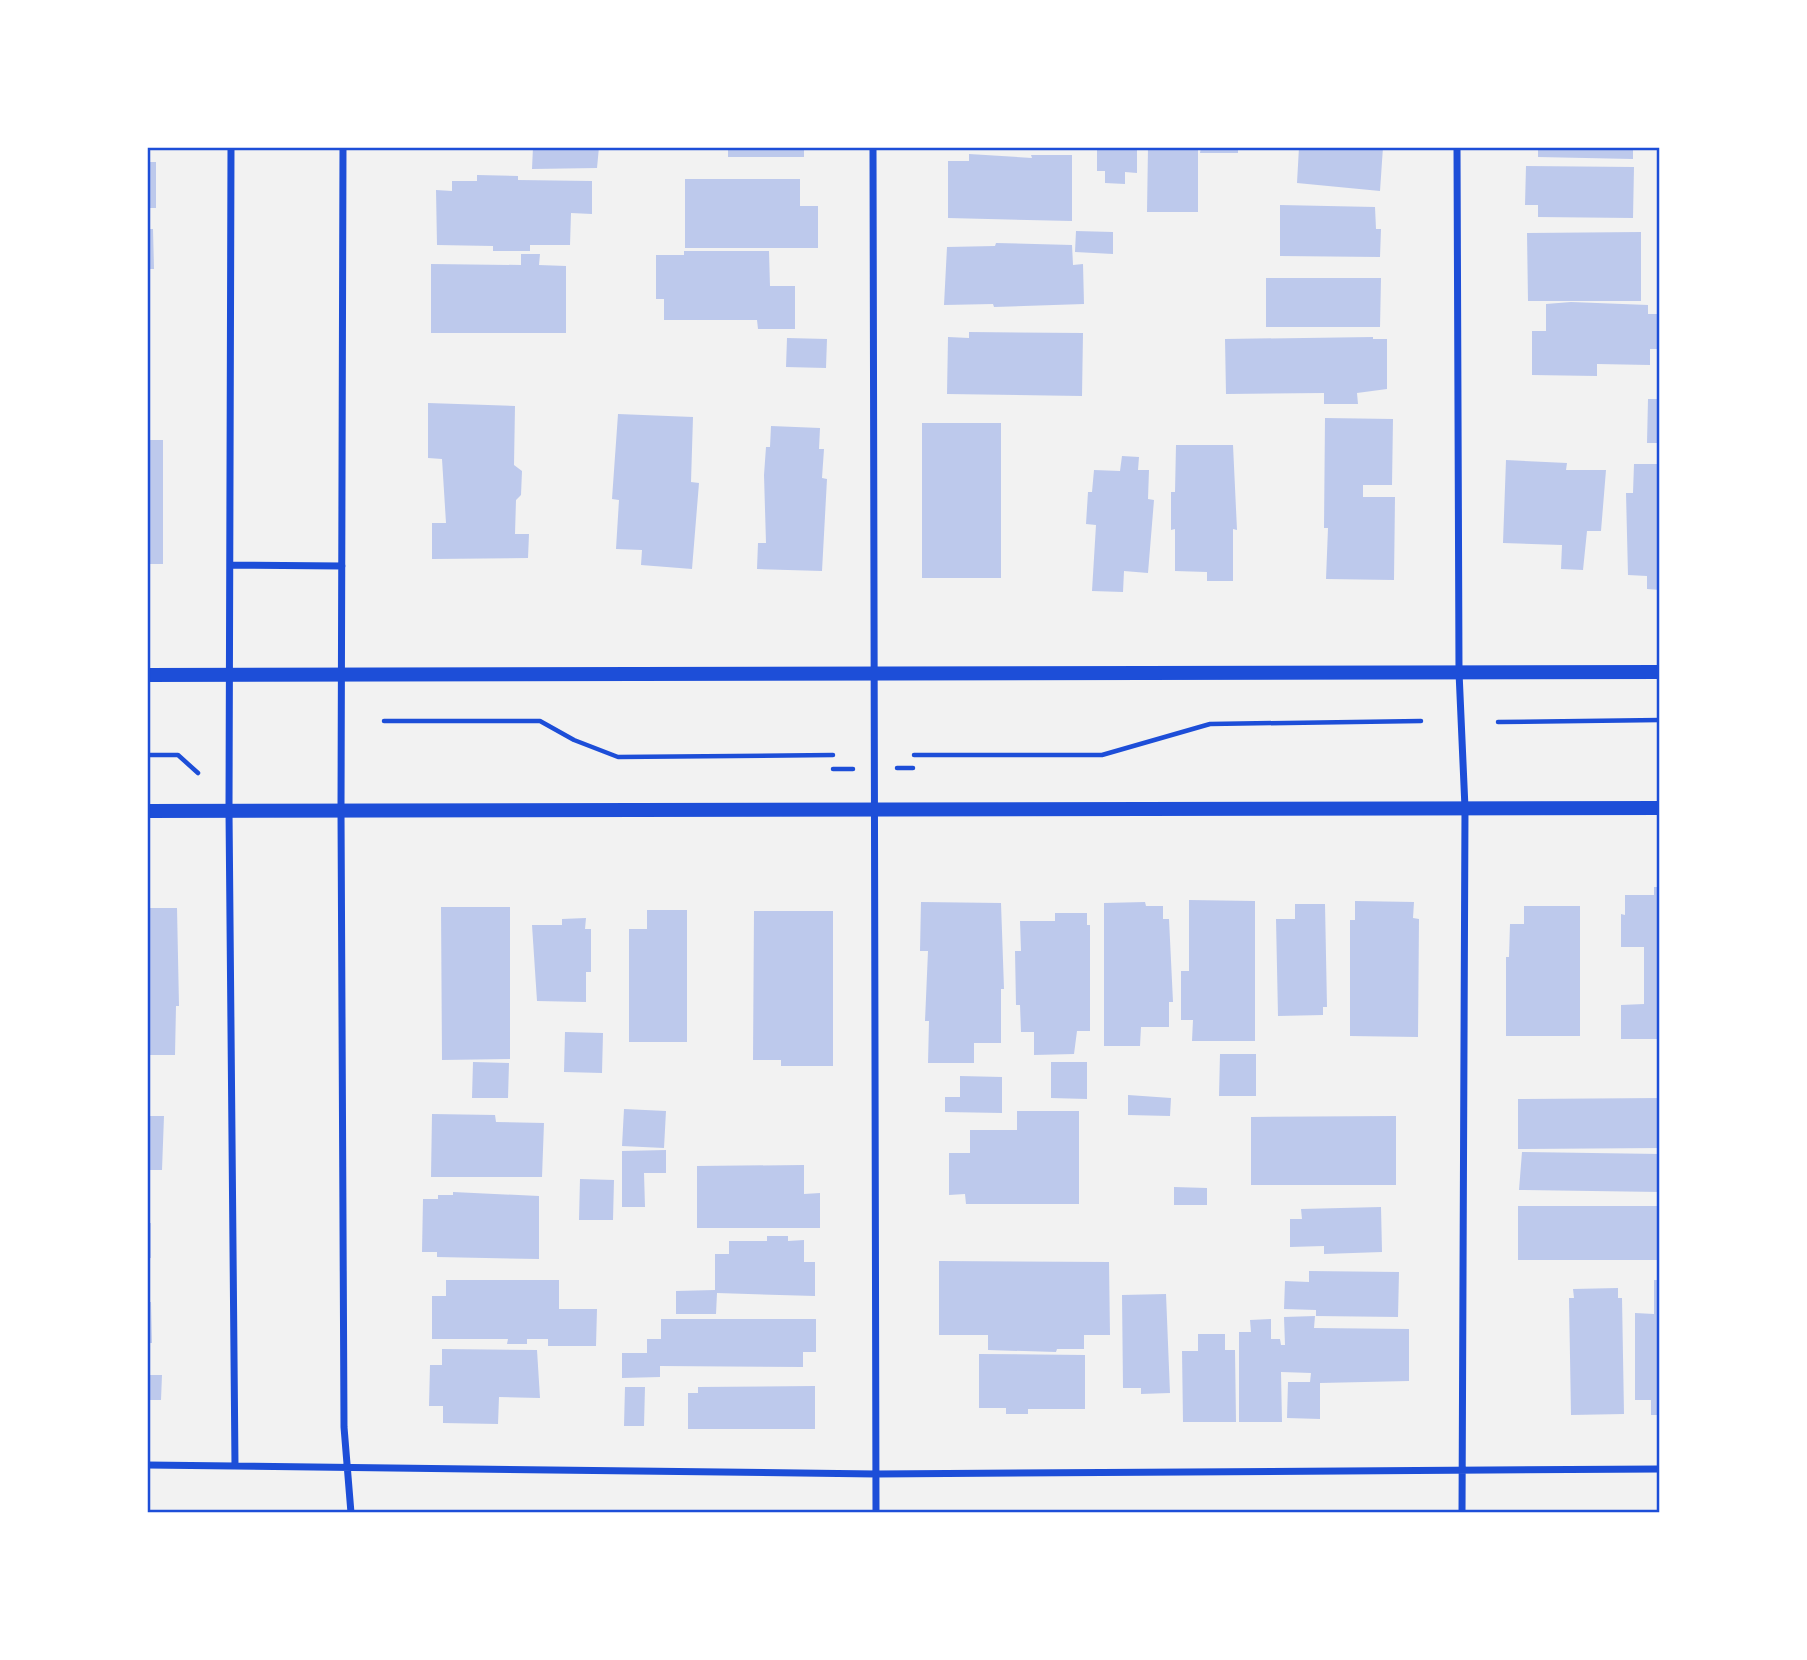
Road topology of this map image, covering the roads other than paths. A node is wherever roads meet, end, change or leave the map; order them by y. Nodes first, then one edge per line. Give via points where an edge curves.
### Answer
1 (231, 147) edge
2 (343, 147) edge
3 (873, 147) edge
4 (1457, 147) edge
5 (230, 565) junction
6 (342, 566) junction
7 (1459, 672) junction
8 (1660, 672) edge
9 (341, 674) junction
10 (874, 674) junction
11 (147, 675) edge
12 (230, 675) junction
13 (1465, 808) junction
14 (1660, 808) edge
15 (875, 810) junction
16 (147, 811) edge
17 (229, 811) junction
18 (341, 811) junction
19 (147, 1465) edge
20 (235, 1465) junction
21 (348, 1466) junction
22 (1660, 1469) edge
23 (1461, 1470) junction
24 (876, 1474) junction
25 (351, 1513) edge
26 (876, 1513) edge
27 (1462, 1513) edge

1 - 5 street
2 - 6 street
3 - 10 street
4 - 7 street
5 - 6 street
5 - 12 street
6 - 9 street
7 - 8 main road
7 - 10 main road
7 - 13 street
9 - 10 main road
9 - 12 main road
9 - 18 street
10 - 15 street
11 - 12 main road
12 - 17 street
13 - 14 main road
13 - 15 main road
13 - 23 street
15 - 18 main road
15 - 24 street
16 - 17 main road
17 - 18 main road
17 - 20 street
18 - 21 street via 344,1427
19 - 20 street
20 - 21 street
21 - 24 street
21 - 25 street
22 - 23 street
23 - 24 street
23 - 27 street
24 - 26 street

